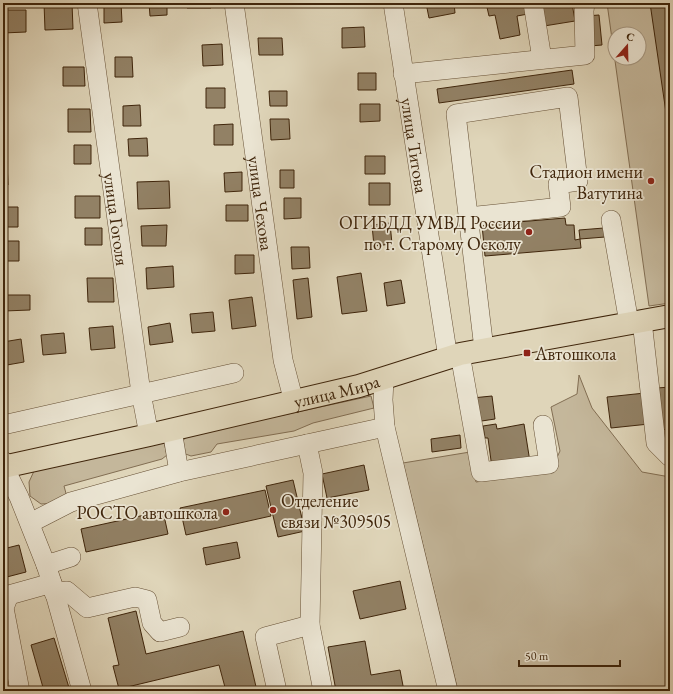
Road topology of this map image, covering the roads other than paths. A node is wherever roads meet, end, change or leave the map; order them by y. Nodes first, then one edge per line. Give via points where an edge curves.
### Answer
1 (87, 3) edge
2 (234, 3) edge
3 (393, 3) edge
4 (533, 3) edge
5 (585, 3) edge
6 (542, 59) junction
7 (403, 74) junction
8 (468, 217) junction
9 (610, 220) dead end
10 (670, 316) edge
11 (635, 322) junction
12 (484, 349) junction
13 (454, 356) junction
14 (234, 373) dead end
15 (384, 379) junction
16 (140, 393) junction
17 (294, 402) junction
18 (3, 425) edge
19 (543, 425) dead end
20 (385, 427) junction
21 (172, 430) junction
22 (149, 436) junction
23 (307, 444) junction
24 (670, 457) edge
25 (3, 465) edge
26 (179, 472) junction
27 (11, 498) edge
28 (30, 524) junction
29 (71, 557) dead end
30 (46, 565) junction
31 (53, 588) junction
32 (310, 625) junction
33 (180, 627) dead end
34 (20, 691) edge
35 (82, 691) edge
36 (277, 691) edge
37 (323, 691) edge
38 (448, 691) edge

1 - 16 street, улица Гоголя
2 - 17 street, улица Чехова via 283,360
3 - 7 street, улица Титова
4 - 6 street
5 - 6 street via 585,55
6 - 7 street
7 - 13 street, улица Титова
8 - 8 street via 456,114 568,98 578,181 558,184 561,207
8 - 12 street
9 - 11 street
10 - 11 main road, улица Мира
11 - 12 main road, улица Мира
11 - 24 street via 656,443
12 - 13 main road, улица Мира
13 - 15 main road, улица Мира
13 - 19 street, улица Титова via 481,472 549,464
14 - 16 street
15 - 17 main road, улица Мира
15 - 20 street
16 - 18 street
16 - 22 street, улица Гоголя
17 - 21 main road, улица Мира
20 - 23 street
20 - 38 street
21 - 22 main road, улица Мира
21 - 26 street
22 - 25 main road, улица Мира
23 - 26 street
23 - 32 street via 313,473
25 - 27 street
26 - 28 street via 71,502
27 - 28 street
28 - 30 street
29 - 30 street
30 - 31 street
31 - 33 street via 68,591 87,608 135,597 147,600 152,622 160,632
31 - 34 street via 9,595 4,608
31 - 35 street
32 - 36 street via 265,638
32 - 37 street

